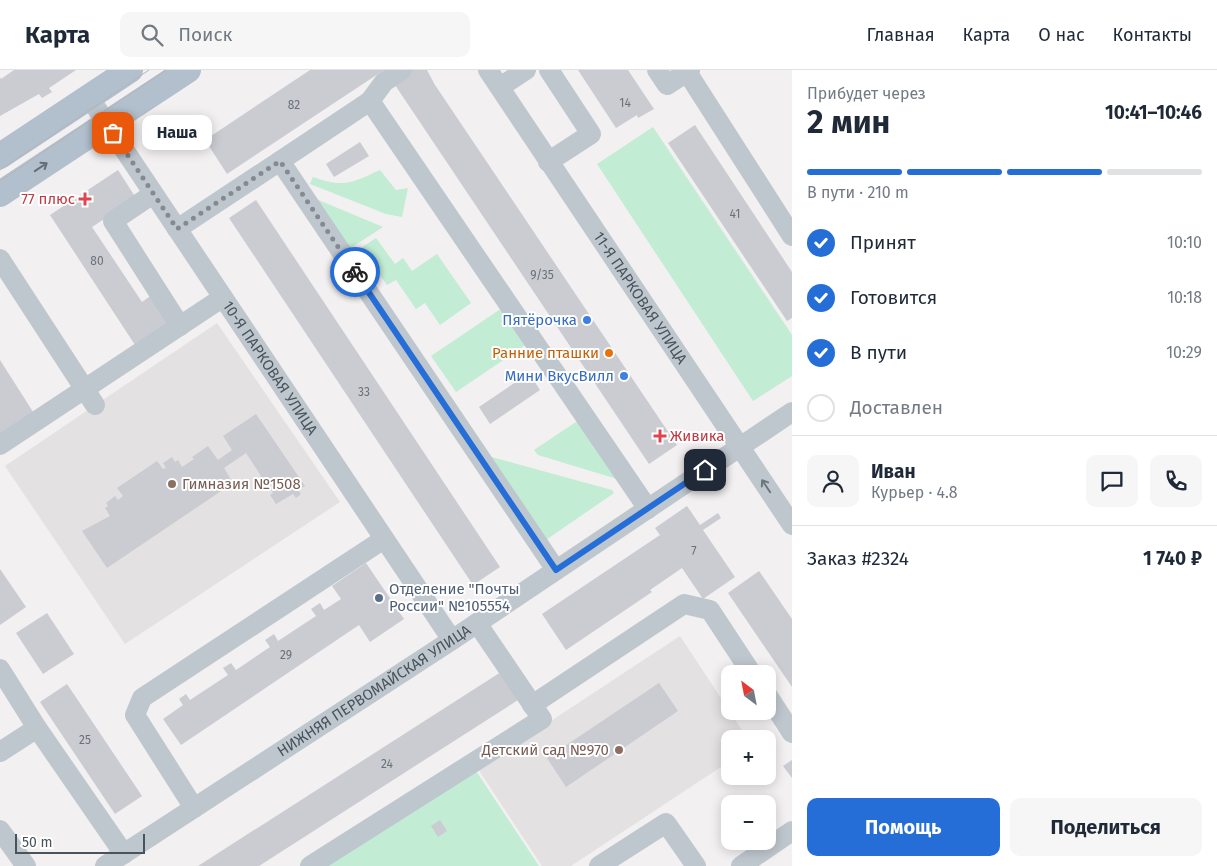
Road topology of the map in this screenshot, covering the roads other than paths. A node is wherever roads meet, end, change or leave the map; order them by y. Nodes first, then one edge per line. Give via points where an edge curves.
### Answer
1 (130, 70) edge
2 (188, 70) edge
3 (402, 70) edge
4 (488, 70) edge
5 (526, 70) edge
6 (549, 70) edge
7 (657, 70) edge
8 (689, 71) edge
9 (500, 87) junction
10 (89, 97) junction
11 (370, 101) junction
12 (106, 123) junction
13 (0, 156) edge
14 (280, 161) junction
15 (548, 162) junction
16 (0, 194) edge
17 (153, 194) junction
18 (177, 229) junction
19 (792, 236) edge
20 (0, 259) edge
21 (222, 298) junction
22 (180, 326) junction
23 (85, 388) junction
24 (96, 405) dead end
25 (792, 412) edge
26 (0, 445) edge
27 (740, 447) junction
28 (648, 509) junction
29 (792, 526) edge
30 (384, 539) junction
31 (556, 570) junction
32 (478, 623) junction
33 (452, 640) junction
34 (746, 665) edge
35 (0, 669) edge
36 (532, 705) junction
37 (776, 708) edge
38 (37, 728) junction
39 (792, 733) edge
40 (0, 752) edge
41 (194, 808) junction
42 (0, 830) edge
43 (792, 831) edge
44 (124, 854) junction
45 (628, 858) edge
46 (26, 866) edge
47 (105, 866) edge
48 (310, 866) edge
49 (600, 866) edge
50 (696, 866) edge
51 (741, 866) edge

1 - 10 main road
2 - 12 main road
3 - 11 street via 384,82
4 - 9 street, 11-Я ПАРКОВАЯ УЛИЦА
5 - 9 street
6 - 15 street via 591,134
7 - 8 street via 667,85
8 - 19 street
9 - 15 street, 11-Я ПАРКОВАЯ УЛИЦА
10 - 12 street, 10-Я ПАРКОВАЯ УЛИЦА
10 - 13 main road
11 - 14 street
11 - 28 street
16 -> 12 main road
12 - 17 street, 10-Я ПАРКОВАЯ УЛИЦА
14 - 18 street
14 - 31 street
15 - 27 street, 11-Я ПАРКОВАЯ УЛИЦА
17 - 18 street, 10-Я ПАРКОВАЯ УЛИЦА
17 - 22 street via 113,221
18 - 21 street, 10-Я ПАРКОВАЯ УЛИЦА
20 - 23 street
21 - 22 street
21 - 30 street, 10-Я ПАРКОВАЯ УЛИЦА
22 - 23 street
23 - 24 street
23 - 26 street
25 - 27 street, НИЖНЯЯ ПЕРВОМАЙСКАЯ УЛИЦА
27 - 28 street, НИЖНЯЯ ПЕРВОМАЙСКАЯ УЛИЦА
29 -> 27 street, 11-Я ПАРКОВАЯ УЛИЦА
28 - 31 street, НИЖНЯЯ ПЕРВОМАЙСКАЯ УЛИЦА
30 - 33 street, 10-Я ПАРКОВАЯ УЛИЦА
30 - 41 street via 142,698 135,716
31 - 32 street, НИЖНЯЯ ПЕРВОМАЙСКАЯ УЛИЦА
32 - 33 street, НИЖНЯЯ ПЕРВОМАЙСКАЯ УЛИЦА
32 - 36 street
33 - 41 street, НИЖНЯЯ ПЕРВОМАЙСКАЯ УЛИЦА
34 - 36 street via 710,610 684,604
35 - 38 street
36 - 48 street via 542,719
37 - 39 street
38 - 40 street
38 - 44 street
41 - 44 street, НИЖНЯЯ ПЕРВОМАЙСКАЯ УЛИЦА
42 - 46 street
43 - 51 street
44 - 47 street, НИЖНЯЯ ПЕРВОМАЙСКАЯ УЛИЦА
45 - 49 street
45 - 50 street via 666,823

